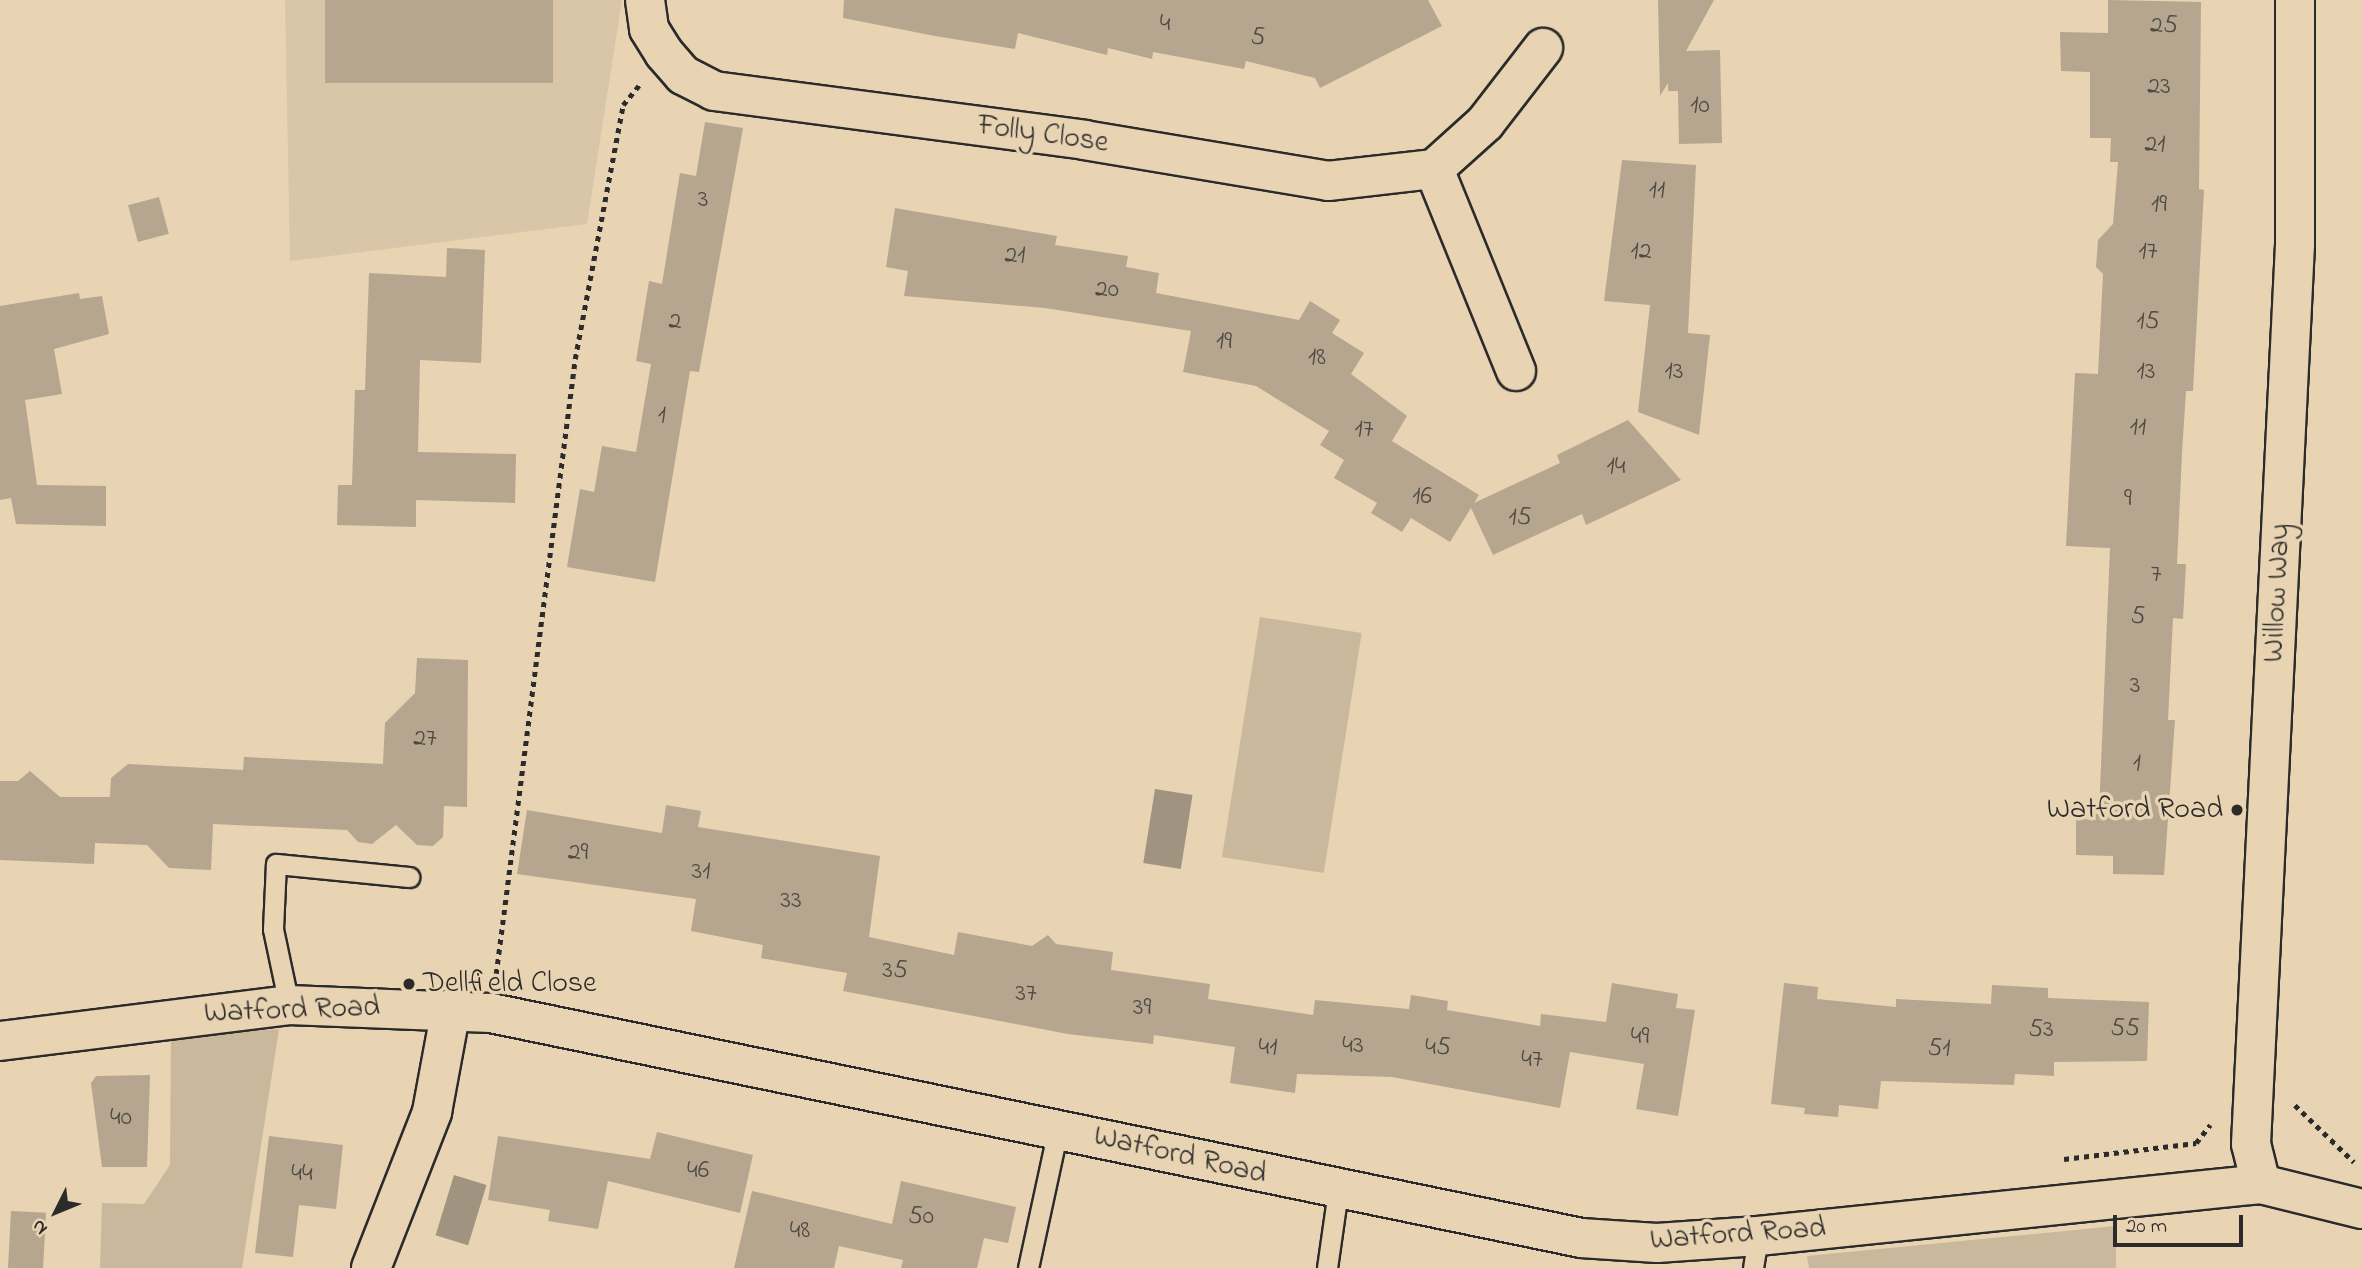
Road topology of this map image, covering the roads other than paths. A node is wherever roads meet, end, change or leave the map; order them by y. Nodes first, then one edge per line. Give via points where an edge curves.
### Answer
1 (645, 0) edge
2 (2295, 0) edge
3 (1543, 48) dead end
4 (1434, 169) junction
5 (1516, 371) dead end
6 (409, 877) dead end
7 (289, 1005) junction
8 (451, 1009) junction
9 (0, 1041) edge
10 (1058, 1129) junction
11 (2261, 1184) junction
12 (1338, 1191) junction
13 (2362, 1209) edge
14 (1756, 1252) edge
15 (371, 1268) edge
16 (1028, 1268) edge
17 (1327, 1268) edge

1 - 4 street, Folly Close via 649,29 664,53 683,75 714,91 1084,140 1328,181
2 - 11 street, Willow Way via 2295,245 2251,1144
3 - 4 street via 1486,123
4 - 5 street
6 - 7 lane via 275,864 273,929
7 - 8 street, Watford Road
7 - 9 street, Watford Road
8 - 10 street, Watford Road via 491,1013
8 - 15 street via 432,1112
10 - 12 street, Watford Road
10 - 16 lane
11 - 13 street, Watford Road
11 - 14 street, Watford Road
12 - 14 street, Watford Road via 1581,1238
12 - 17 lane

